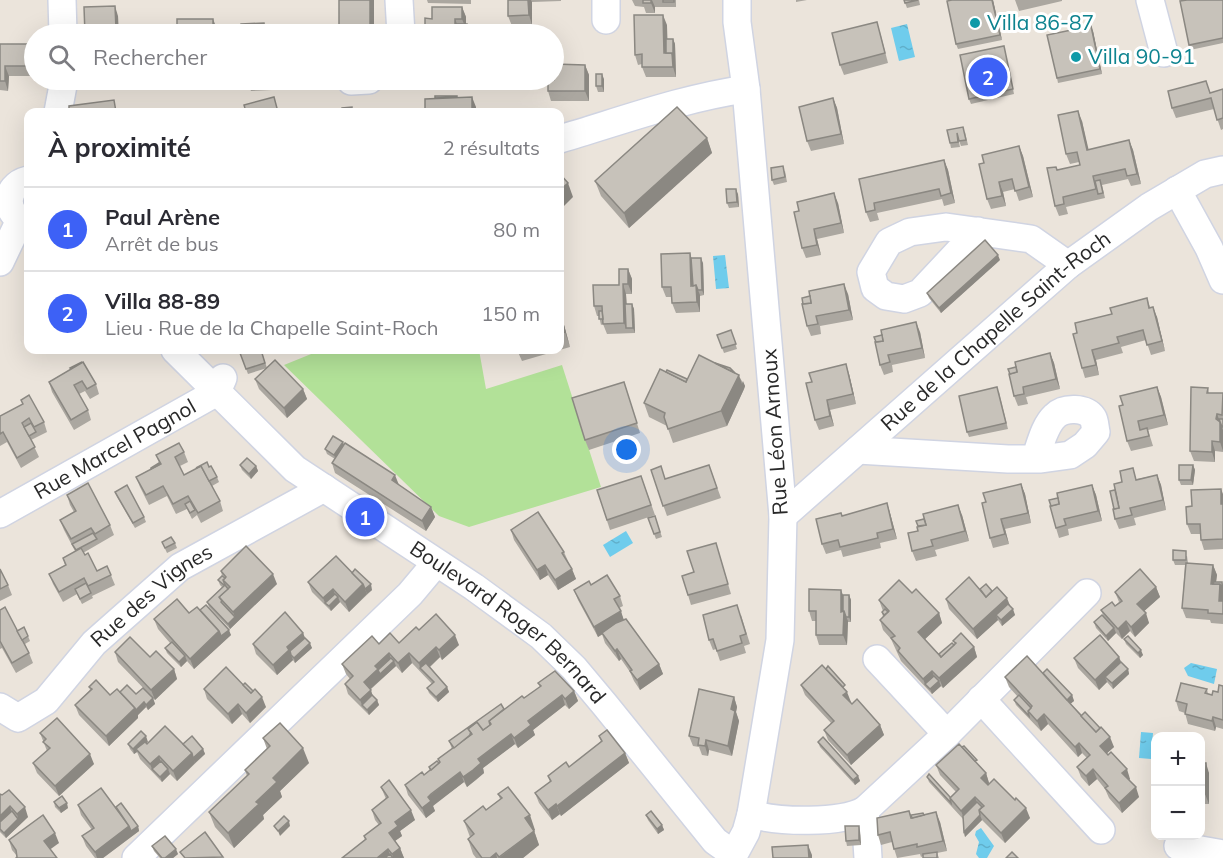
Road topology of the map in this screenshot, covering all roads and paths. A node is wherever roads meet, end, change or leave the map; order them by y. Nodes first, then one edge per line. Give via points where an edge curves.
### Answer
1 (62, 0) edge
2 (399, 0) edge
3 (737, 0) edge
4 (1150, 0) edge
5 (63, 24) edge
6 (400, 24) edge
7 (1164, 53) dead end
8 (746, 89) junction
9 (62, 90) edge
10 (59, 108) edge
11 (564, 138) edge
12 (1223, 170) edge
13 (1177, 190) junction
14 (17, 201) edge
15 (978, 231) dead end
16 (0, 262) edge
17 (1068, 265) junction
18 (1223, 280) edge
19 (180, 354) edge
20 (220, 385) junction
21 (858, 450) junction
22 (1035, 459) dead end
23 (324, 488) junction
24 (0, 514) edge
25 (783, 516) junction
26 (436, 563) junction
27 (1087, 593) dead end
28 (877, 659) dead end
29 (981, 699) junction
30 (0, 707) edge
31 (947, 734) junction
32 (865, 810) junction
33 (751, 814) junction
34 (1101, 830) dead end
35 (1178, 846) dead end
36 (1223, 854) edge
37 (732, 856) edge
38 (136, 858) edge
39 (868, 858) edge

1 - 5 street
2 - 6 street
3 - 8 street, Rue Léon Arnoux
4 - 7 street
8 - 11 street
8 - 25 street, Rue Léon Arnoux
9 - 10 street
12 - 13 street, Rue de la Chapelle Saint-Roch via 1205,174
13 - 17 street, Rue de la Chapelle Saint-Roch
13 - 18 street
14 - 16 street
15 - 17 street via 1030,238
17 - 21 street, Rue de la Chapelle Saint-Roch
19 - 20 street, Boulevard Roger Bernard
20 - 23 street, Boulevard Roger Bernard via 296,469
20 - 24 street, Rue Marcel Pagnol
21 - 22 street
21 - 25 street, Rue de la Chapelle Saint-Roch
23 - 26 street, Boulevard Roger Bernard
23 - 30 street, Rue des Vignes via 180,567 94,643 46,701 18,718
25 - 33 street, Rue Léon Arnoux via 780,640
26 - 37 street, Boulevard Roger Bernard via 541,636 574,668 715,841
26 - 38 street via 410,594
27 - 29 street
28 - 31 street
29 - 31 street
29 - 34 street
31 - 32 street
32 - 33 street via 843,817 795,820
32 - 39 street
33 - 37 street, Rue Léon Arnoux
35 - 36 street

